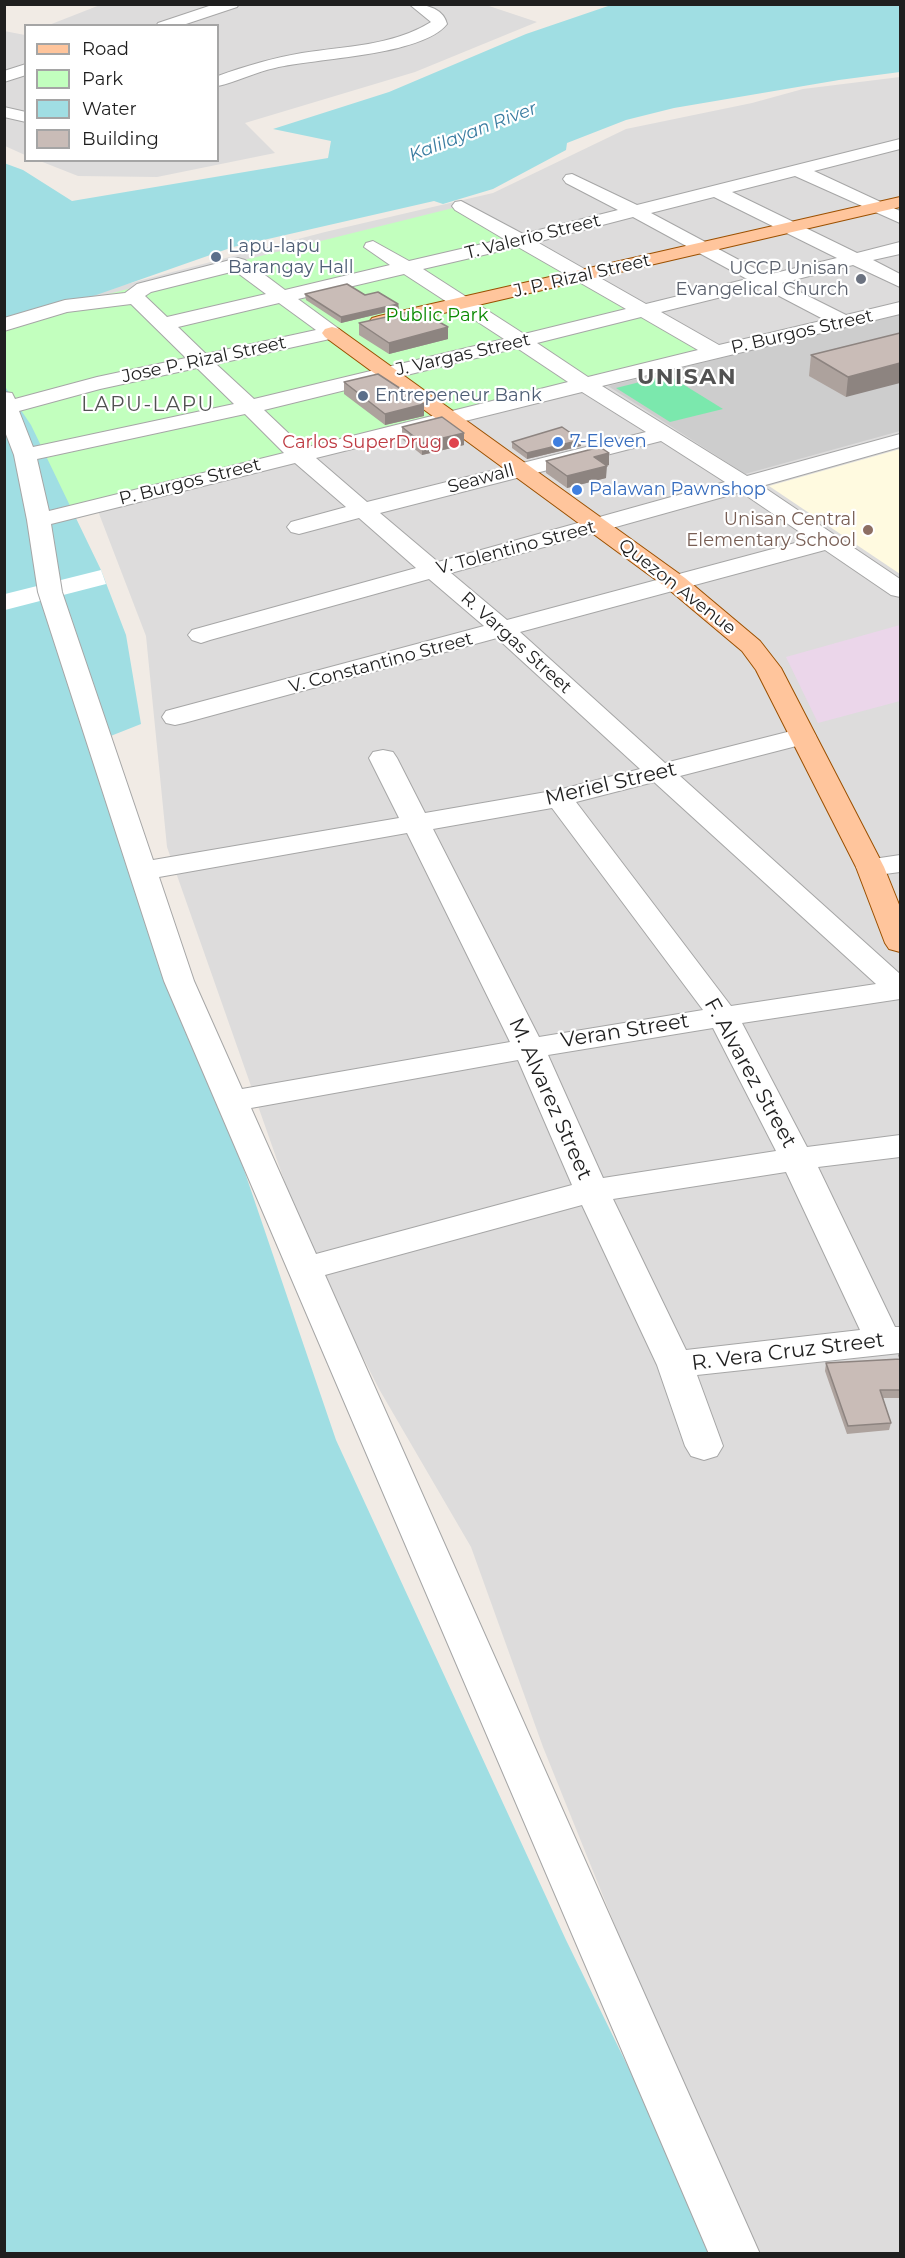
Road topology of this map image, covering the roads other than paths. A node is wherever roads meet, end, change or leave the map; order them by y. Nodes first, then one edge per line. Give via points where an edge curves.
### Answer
1 (232, 4) edge
2 (416, 4) edge
3 (169, 24) edge
4 (226, 61) dead end
5 (253, 69) junction
6 (24, 70) edge
7 (5, 76) edge
8 (24, 80) edge
9 (219, 81) edge
10 (853, 140) dead end
11 (900, 144) edge
12 (873, 151) junction
13 (900, 164) edge
14 (797, 170) junction
15 (572, 179) dead end
16 (714, 190) junction
17 (900, 202) edge
18 (461, 206) dead end
19 (877, 208) junction
20 (637, 211) junction
21 (900, 219) edge
22 (788, 228) junction
23 (522, 240) junction
24 (373, 247) dead end
25 (704, 248) junction
26 (900, 248) edge
27 (856, 260) junction
28 (407, 267) junction
29 (584, 276) junction
30 (900, 281) edge
31 (765, 283) junction
32 (135, 295) junction
33 (283, 297) junction
34 (466, 303) junction
35 (900, 308) edge
36 (645, 312) junction
37 (844, 322) junction
38 (164, 324) junction
39 (4, 325) edge
40 (351, 329) junction
41 (522, 342) junction
42 (716, 352) junction
43 (201, 360) junction
44 (389, 373) junction
45 (587, 386) junction
46 (5, 403) edge
47 (249, 407) junction
48 (450, 418) junction
49 (664, 434) junction
50 (900, 440) edge
51 (25, 455) junction
52 (299, 455) junction
53 (518, 469) junction
54 (746, 484) junction
55 (362, 510) junction
56 (39, 520) junction
57 (597, 526) junction
58 (299, 527) dead end
59 (831, 541) junction
60 (434, 570) junction
61 (676, 583) junction
62 (900, 590) edge
63 (504, 631) junction
64 (201, 635) dead end
65 (175, 717) dead end
66 (803, 736) junction
67 (383, 759) dead end
68 (660, 773) junction
69 (559, 798) junction
70 (416, 824) junction
71 (900, 864) edge
72 (870, 867) junction
73 (142, 871) junction
74 (900, 943) edge
75 (900, 990) edge
76 (722, 1015) junction
77 (528, 1046) junction
78 (231, 1101) junction
79 (900, 1146) edge
80 (797, 1159) junction
81 (592, 1191) junction
82 (304, 1269) junction
83 (892, 1340) edge
84 (675, 1365) junction
85 (704, 1446) dead end
86 (735, 2253) edge

1 - 3 street
2 - 5 street via 438,19 439,24 421,35
4 - 5 street
5 - 9 street
6 - 7 street
7 - 8 street
10 - 12 street
11 - 12 street, T. Valerio Street
12 - 13 street
12 - 14 street, T. Valerio Street
14 - 16 street, T. Valerio Street
14 - 19 street
15 - 20 street
16 - 20 street, T. Valerio Street
16 - 22 street
17 - 19 main road, J. P. Rizal Street
18 - 23 street
19 - 21 street
19 - 22 main road, J. P. Rizal Street
20 - 23 street, T. Valerio Street
20 - 25 street
22 - 25 main road, J. P. Rizal Street
22 - 27 street
23 - 28 street, T. Valerio Street
23 - 29 street
24 - 28 street
25 - 29 main road, J. P. Rizal Street
25 - 31 street
26 - 27 street, J. Vargas Street
27 - 30 street
27 - 31 street, J. Vargas Street
28 - 33 street, T. Valerio Street
28 - 34 street
29 - 34 main road, J. P. Rizal Street
29 - 36 street
31 - 36 street, J. Vargas Street
31 - 37 street
32 - 33 street via 144,288 238,264
32 - 38 street, R. Vargas Street
32 - 39 street via 65,306
33 - 38 street, T. Valerio Street
33 - 40 street
34 - 40 main road, J. P. Rizal Street
34 - 41 street
35 - 37 street, P. Burgos Street
36 - 41 street, J. Vargas Street
36 - 42 street
37 - 42 street, P. Burgos Street
38 - 43 street, R. Vargas Street
40 - 43 street, Jose P. Rizal Street
40 - 44 main road, Quezon Avenue
41 - 44 street, J. Vargas Street
41 - 45 street
42 - 45 street, P. Burgos Street
43 - 46 street, Jose P. Rizal Street
43 - 47 street, R. Vargas Street
44 - 47 street, J. Vargas Street
44 - 48 main road, Quezon Avenue
45 - 48 street, P. Burgos Street
45 - 49 street
46 - 51 street
47 - 51 street, J. Vargas Street
47 - 52 street, R. Vargas Street
48 - 52 street, P. Burgos Street
48 - 53 main road, Quezon Avenue
49 - 53 street, Seawall
49 - 54 street
50 - 54 street, V. Tolentino Street
51 - 56 street
52 - 55 street, R. Vargas Street
52 - 56 street, P. Burgos Street
53 - 55 street, Seawall
53 - 57 main road, Quezon Avenue
54 - 57 street, V. Tolentino Street
54 - 59 street
55 - 58 street, Seawall
55 - 60 street, R. Vargas Street
56 - 73 street via 50,592
57 - 60 street, V. Tolentino Street
57 - 61 main road, Quezon Avenue
59 - 61 street, V. Constantino Street
59 - 62 street
60 - 63 street, R. Vargas Street
60 - 64 street, V. Tolentino Street
61 - 63 street, V. Constantino Street
61 - 66 main road, Quezon Avenue via 761,657
63 - 65 street, V. Constantino Street
63 - 68 street, R. Vargas Street
66 - 68 street, Meriel Street
66 - 72 main road, Quezon Avenue
67 - 70 street, M. Alvarez Street
68 - 69 street, Meriel Street
68 - 75 street, R. Vargas Street
69 - 70 street, Meriel Street
69 - 76 street, F. Alvarez Street
70 - 73 street, Meriel Street
70 - 77 street, M. Alvarez Street
71 - 72 street
72 - 74 main road, Quezon Avenue
73 - 78 street via 179,981
75 - 76 street, Veran Street
76 - 77 street, Veran Street
76 - 80 street, F. Alvarez Street
77 - 78 street, Veran Street
77 - 81 street, M. Alvarez Street
78 - 82 street
79 - 80 street
80 - 81 street
80 - 83 street, F. Alvarez Street
81 - 82 street
81 - 84 street, M. Alvarez Street
82 - 86 street
83 - 84 street, R. Vera Cruz Street
84 - 85 street, M. Alvarez Street

